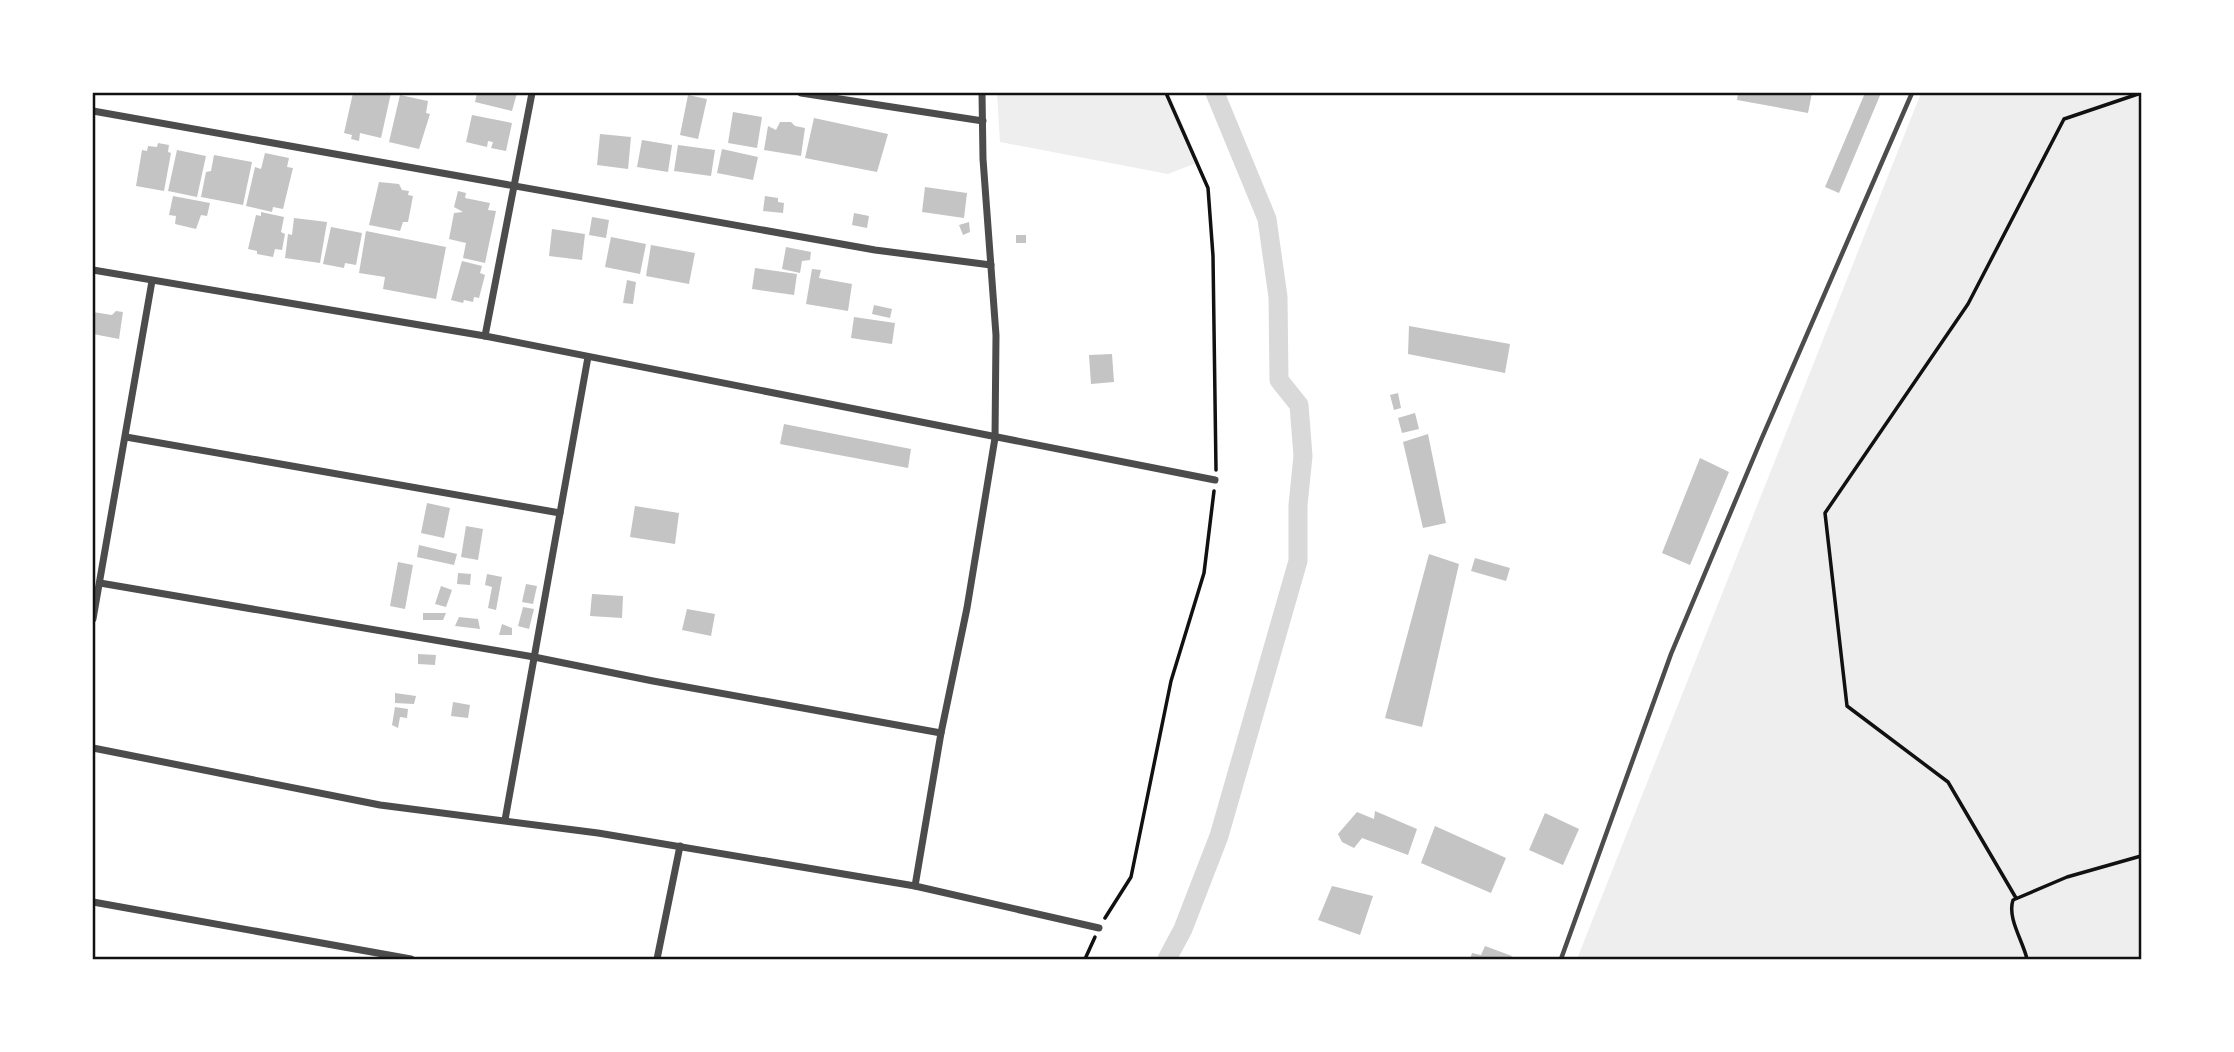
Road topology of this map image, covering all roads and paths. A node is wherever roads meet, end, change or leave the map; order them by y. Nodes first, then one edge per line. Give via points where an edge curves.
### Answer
1 (532, 93) edge
2 (801, 93) edge
3 (982, 93) edge
4 (1166, 93) edge
5 (1912, 93) edge
6 (2141, 93) edge
7 (93, 111) edge
8 (983, 121) junction
9 (514, 185) junction
10 (991, 265) junction
11 (93, 270) edge
12 (152, 281) junction
13 (485, 336) junction
14 (588, 357) junction
15 (126, 437) junction
16 (995, 438) junction
17 (1215, 480) junction
18 (560, 513) junction
19 (100, 583) junction
20 (93, 619) edge
21 (534, 657) junction
22 (941, 733) junction
23 (93, 748) edge
24 (505, 820) junction
25 (680, 846) junction
26 (2141, 856) edge
27 (915, 886) junction
28 (2016, 898) junction
29 (93, 902) edge
30 (1099, 928) junction
31 (411, 959) edge
32 (657, 959) edge
33 (1085, 959) edge
34 (1561, 959) edge
35 (2027, 959) edge

1 - 9 street
2 - 8 street
3 - 8 street
4 - 17 path via 1208,188
5 - 34 lane via 1671,654
6 - 28 path via 2064,119 1968,304 1825,513 1847,706 1948,782
7 - 9 street
8 - 10 street
9 - 10 street via 875,250
9 - 13 street
10 - 16 street
11 - 12 street
12 - 13 street
12 - 15 street
13 - 14 street
14 - 16 street
14 - 18 street
15 - 18 street
15 - 19 street
16 - 17 street
16 - 22 street
17 - 30 path via 1204,573 1171,681 1131,877
18 - 21 street
19 - 20 street
19 - 21 street
21 - 22 street
21 - 24 street
22 - 27 street
23 - 24 street via 380,805
24 - 25 street
25 - 27 street
25 - 32 street
26 - 28 path via 2067,877
27 - 30 street
28 - 35 path via 2011,903 2013,917
29 - 31 street
30 - 33 path

